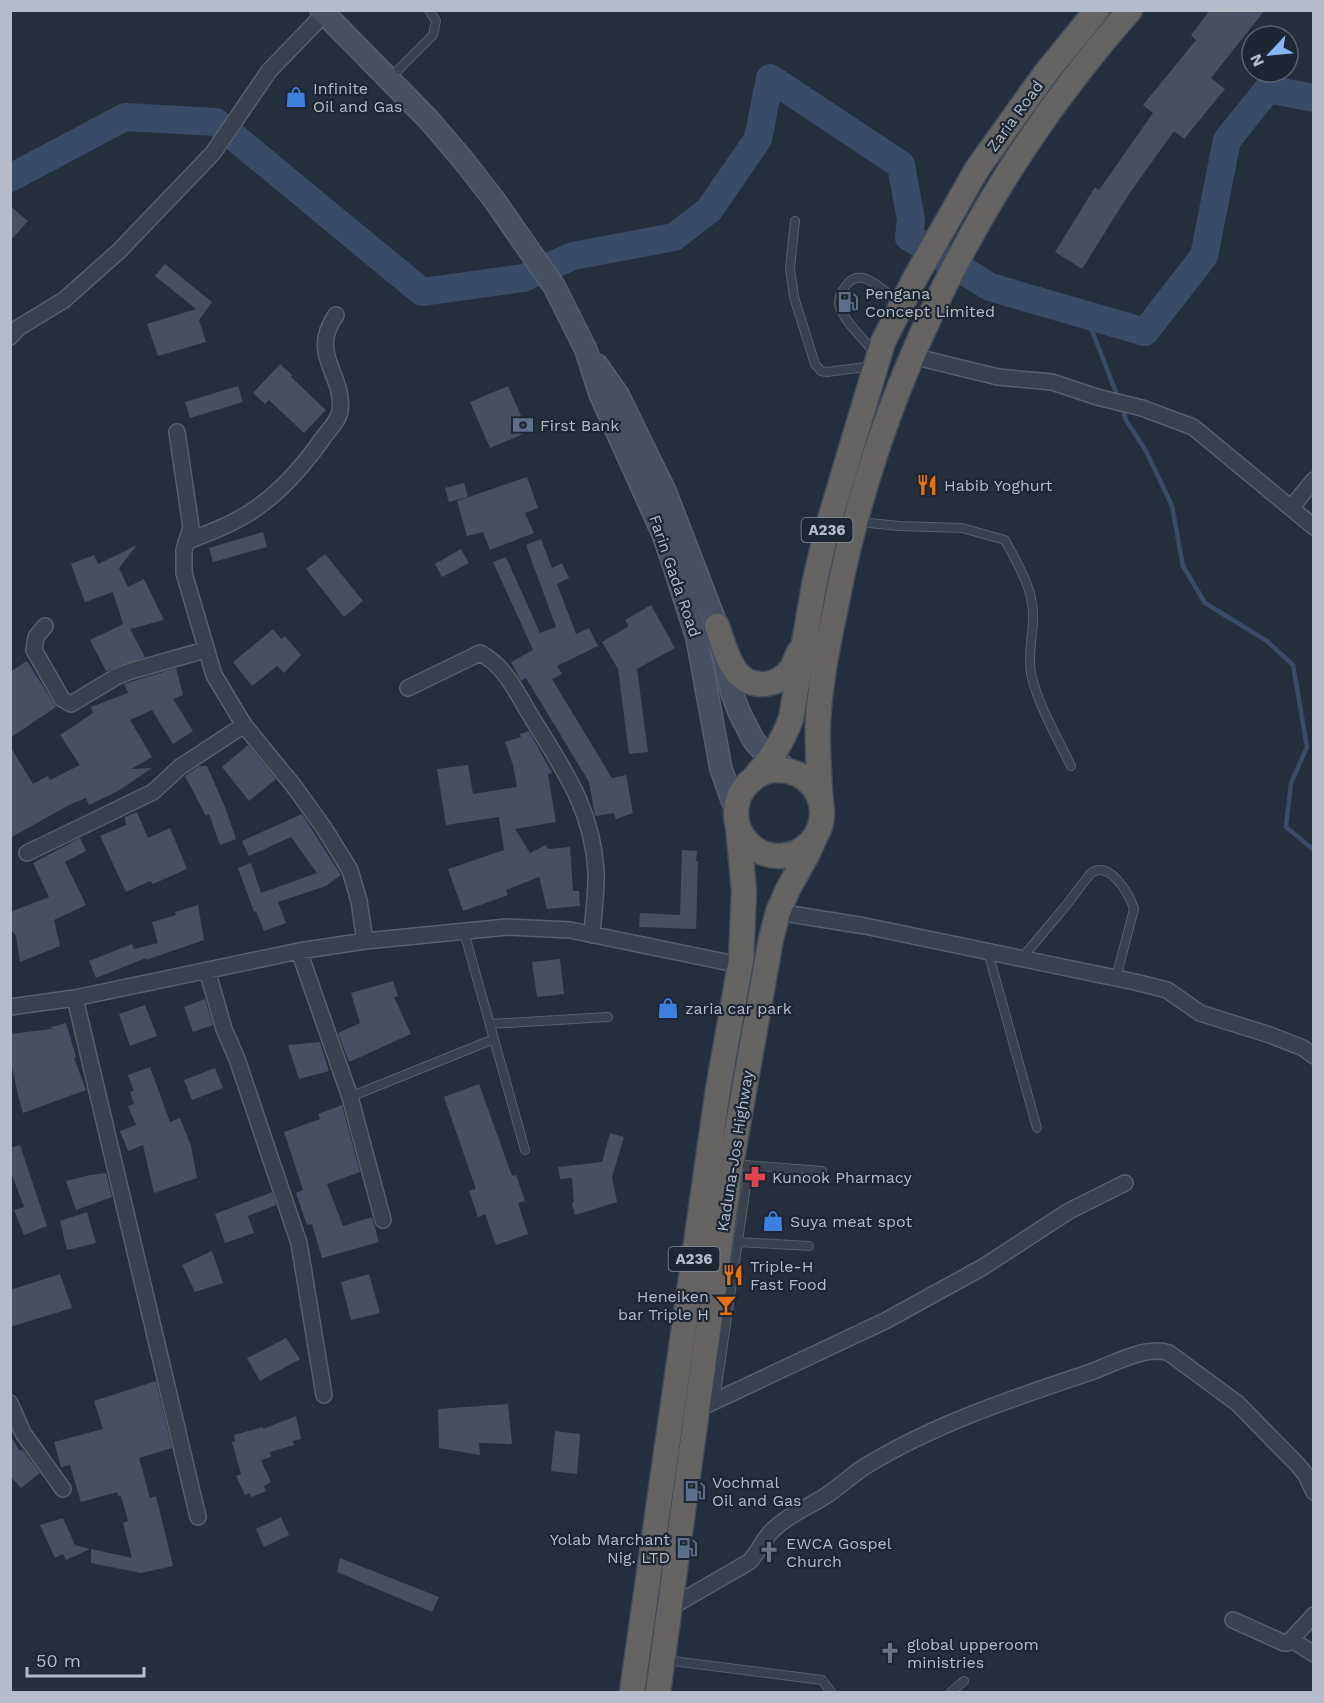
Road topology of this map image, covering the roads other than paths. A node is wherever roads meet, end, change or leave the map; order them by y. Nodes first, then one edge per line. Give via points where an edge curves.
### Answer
1 (429, 10) edge
2 (1097, 10) edge
3 (1130, 10) edge
4 (328, 15) edge
5 (389, 79) junction
6 (795, 221) dead end
7 (901, 305) junction
8 (336, 315) dead end
9 (10, 337) edge
10 (586, 350) junction
11 (912, 356) junction
12 (876, 361) junction
13 (177, 432) dead end
14 (1314, 480) edge
15 (1291, 508) junction
16 (855, 522) junction
17 (1314, 527) edge
18 (186, 542) junction
19 (45, 626) dead end
20 (717, 626) junction
21 (806, 632) junction
22 (205, 650) junction
23 (408, 688) dead end
24 (244, 724) junction
25 (781, 765) junction
26 (1071, 766) dead end
27 (821, 804) junction
28 (737, 818) junction
29 (817, 833) junction
30 (27, 853) dead end
31 (778, 912) junction
32 (465, 932) junction
33 (592, 935) junction
34 (365, 941) junction
35 (299, 951) junction
36 (988, 952) junction
37 (1021, 958) junction
38 (740, 965) junction
39 (207, 970) junction
40 (1116, 978) junction
41 (75, 998) junction
42 (10, 1007) edge
43 (608, 1017) dead end
44 (490, 1024) junction
45 (494, 1039) junction
46 (1314, 1056) edge
47 (350, 1097) junction
48 (1037, 1128) dead end
49 (525, 1150) dead end
50 (740, 1164) junction
51 (822, 1171) dead end
52 (1125, 1183) dead end
53 (383, 1220) dead end
54 (739, 1242) junction
55 (809, 1246) dead end
56 (324, 1395) dead end
57 (10, 1403) edge
58 (707, 1405) junction
59 (63, 1489) dead end
60 (1314, 1492) edge
61 (198, 1517) dead end
62 (671, 1607) junction
63 (1314, 1615) edge
64 (1233, 1620) dead end
65 (1292, 1640) junction
66 (1314, 1654) edge
67 (663, 1659) junction
68 (964, 1681) dead end
69 (632, 1692) edge
70 (658, 1692) edge
71 (831, 1692) edge
72 (951, 1692) edge

1 - 5 lane via 436,21 433,34
2 - 7 highway, Zaria Road / A236 via 976,169
3 - 11 highway, A236 via 1050,110 1000,186 939,297
4 - 5 main road, Farin Gada Road
4 - 9 street via 269,71 213,153 127,243 64,300
5 - 10 main road, Farin Gada Road via 464,161 527,246 554,286
6 - 12 lane via 790,268 794,297 816,364 827,372
7 - 12 highway, A236
7 - 12 lane via 868,278 859,276 849,281 840,295 838,304 843,314
8 - 18 street via 327,327 324,348 339,396 340,413 314,450 273,496 234,522
10 - 20 main road, Farin Gada Road via 618,395 665,491
10 - 28 main road, Farin Gada Road via 600,394 663,534 687,604 722,769
11 - 15 street via 998,377 1052,382 1193,427
11 - 16 highway, A236 via 887,418
12 - 21 highway, A236 via 827,529
13 - 18 street via 190,527
14 - 15 street
15 - 17 street
16 - 26 lane via 962,528 1005,540 1027,581 1033,606 1029,657 1036,691
16 - 27 highway, A236 via 822,687 818,730
18 - 22 street via 184,573
19 - 22 street via 36,637 34,650 62,699 71,705 131,670
20 - 21 highway, A236 via 735,670 742,678 758,684 786,675
20 - 25 main road, Farin Gada Road via 739,712 754,741
21 - 25 highway, A236
22 - 24 street via 214,675
23 - 33 street via 480,653 507,677 584,807 596,873
24 - 30 street via 180,767 153,792
24 - 34 street via 293,785 350,870
25 - 27 highway via 804,778
25 - 28 highway, A236 via 747,784 739,796
27 - 29 highway, A236
28 - 29 highway via 751,845 771,855 797,852
28 - 38 highway, Kaduna-Jos Highway / A236 via 744,891
29 - 31 highway, Kaduna-Jos Highway / A236
31 - 36 street
31 - 50 highway, Kaduna-Jos Highway / A236 via 765,973
32 - 33 street via 507,927
32 - 34 street
32 - 44 lane
33 - 38 street
34 - 35 street
35 - 39 street
35 - 47 street
36 - 37 street
36 - 48 lane
37 - 40 street
37 - 40 lane via 1090,874 1102,869 1114,878 1134,909
38 - 69 highway, Kaduna-Jos Highway / A236 via 718,1089
39 - 41 street
39 - 56 street via 299,1243
40 - 46 street via 1167,990 1200,1013 1303,1047
41 - 42 street
41 - 61 street
43 - 44 lane
44 - 45 lane
45 - 47 lane
45 - 49 lane
47 - 53 street
50 - 51 lane
50 - 54 lane
50 - 58 highway, Kaduna-Jos Highway / A236
52 - 58 street via 1070,1211 983,1267 885,1321
54 - 55 lane
54 - 58 lane
57 - 59 street via 23,1433
58 - 62 highway, Kaduna-Jos Highway / A236
60 - 62 street via 1297,1464 1237,1403 1169,1353 1148,1350 1002,1402 881,1458 786,1520 770,1533 749,1562
62 - 67 highway, Kaduna-Jos Highway / A236
63 - 65 street
64 - 65 street via 1284,1643
65 - 66 street
67 - 70 highway, Kaduna-Jos Highway / A236
67 - 71 lane via 822,1680
68 - 72 lane

